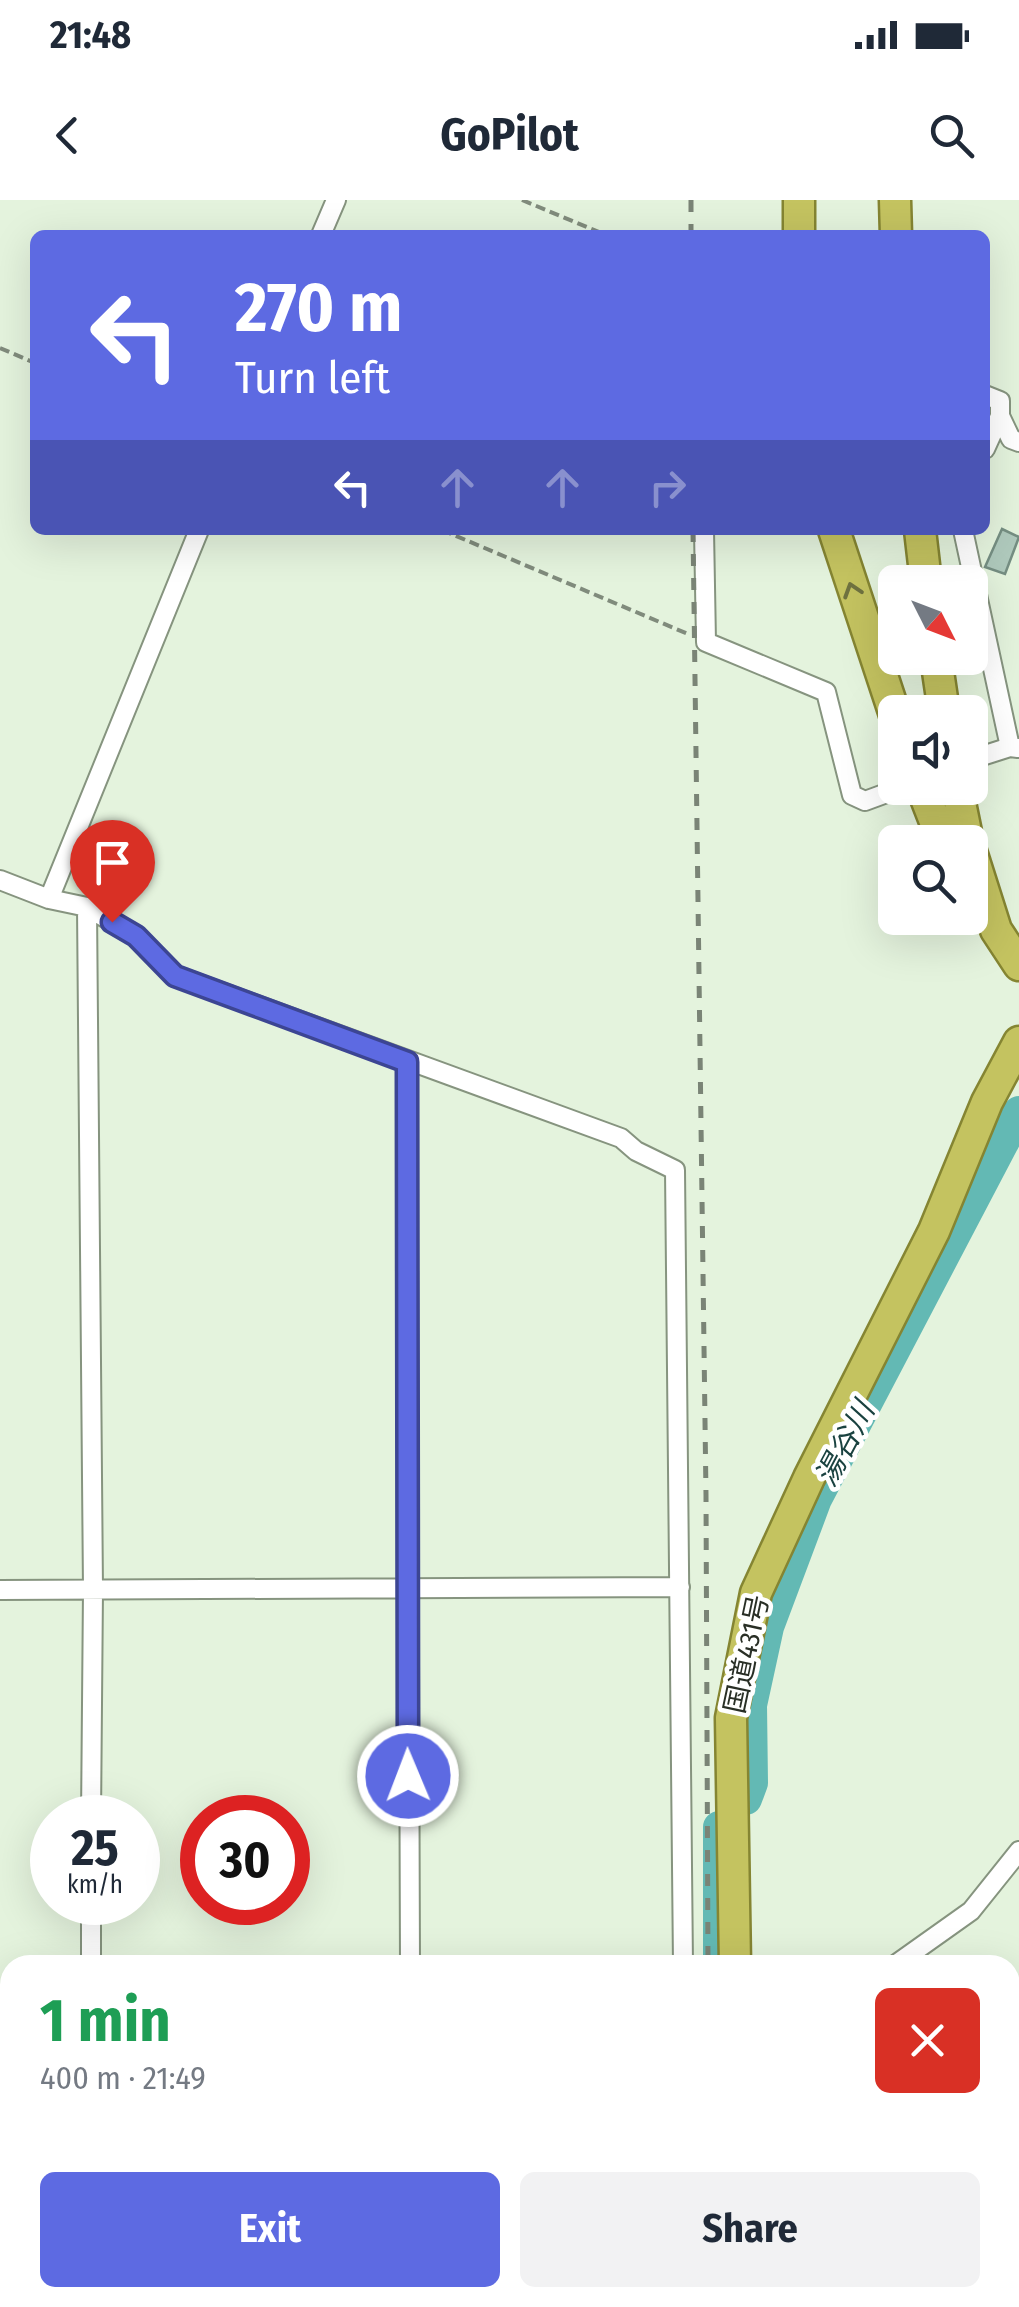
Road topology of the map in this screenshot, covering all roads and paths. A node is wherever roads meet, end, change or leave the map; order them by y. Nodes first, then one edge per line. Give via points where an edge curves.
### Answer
1 (336, 200) edge
2 (522, 200) edge
3 (799, 200) edge
4 (895, 200) edge
5 (323, 230) edge
6 (594, 230) edge
7 (800, 230) edge
8 (896, 230) edge
9 (0, 348) edge
10 (30, 360) edge
11 (990, 397) edge
12 (1000, 416) junction
13 (990, 438) edge
14 (1019, 442) edge
15 (198, 535) edge
16 (454, 535) edge
17 (704, 535) edge
18 (836, 535) edge
19 (921, 535) edge
20 (963, 535) edge
21 (924, 565) edge
22 (706, 642) junction
23 (889, 695) edge
24 (1014, 747) edge
25 (988, 755) edge
26 (878, 796) edge
27 (0, 880) edge
28 (50, 900) junction
29 (988, 905) edge
30 (87, 908) junction
31 (982, 935) edge
32 (1019, 965) edge
33 (1019, 988) edge
34 (1019, 1042) edge
35 (407, 1062) junction
36 (680, 1586) junction
37 (406, 1588) junction
38 (0, 1590) edge
39 (93, 1590) junction
40 (92, 1795) edge
41 (1019, 1851) edge
42 (91, 1925) edge
43 (90, 1955) edge
44 (410, 1955) edge
45 (683, 1955) edge
46 (735, 1955) edge
47 (909, 1955) edge

1 - 5 street
2 - 6 path
3 - 7 highway
4 - 8 highway
9 - 10 path
11 - 12 street via 1000,401
12 - 13 street
12 - 14 street
15 - 28 street
16 - 22 path
17 - 22 street
23 -> 18 highway
19 - 21 highway
20 - 24 street
22 - 26 street via 826,692 852,794 865,801
24 - 25 street
27 - 28 street
28 - 30 street
29 - 32 highway
30 - 35 street via 136,936 175,976
30 - 39 street
31 - 33 highway via 1008,982
34 - 46 highway, 国道431号 via 756,1593 731,1718
35 - 36 street via 621,1138 675,1170
35 - 37 street
36 - 37 street
36 - 45 street
37 - 39 street
37 - 44 street
38 - 39 street
39 - 40 street
41 - 47 street via 971,1911
42 - 43 street

